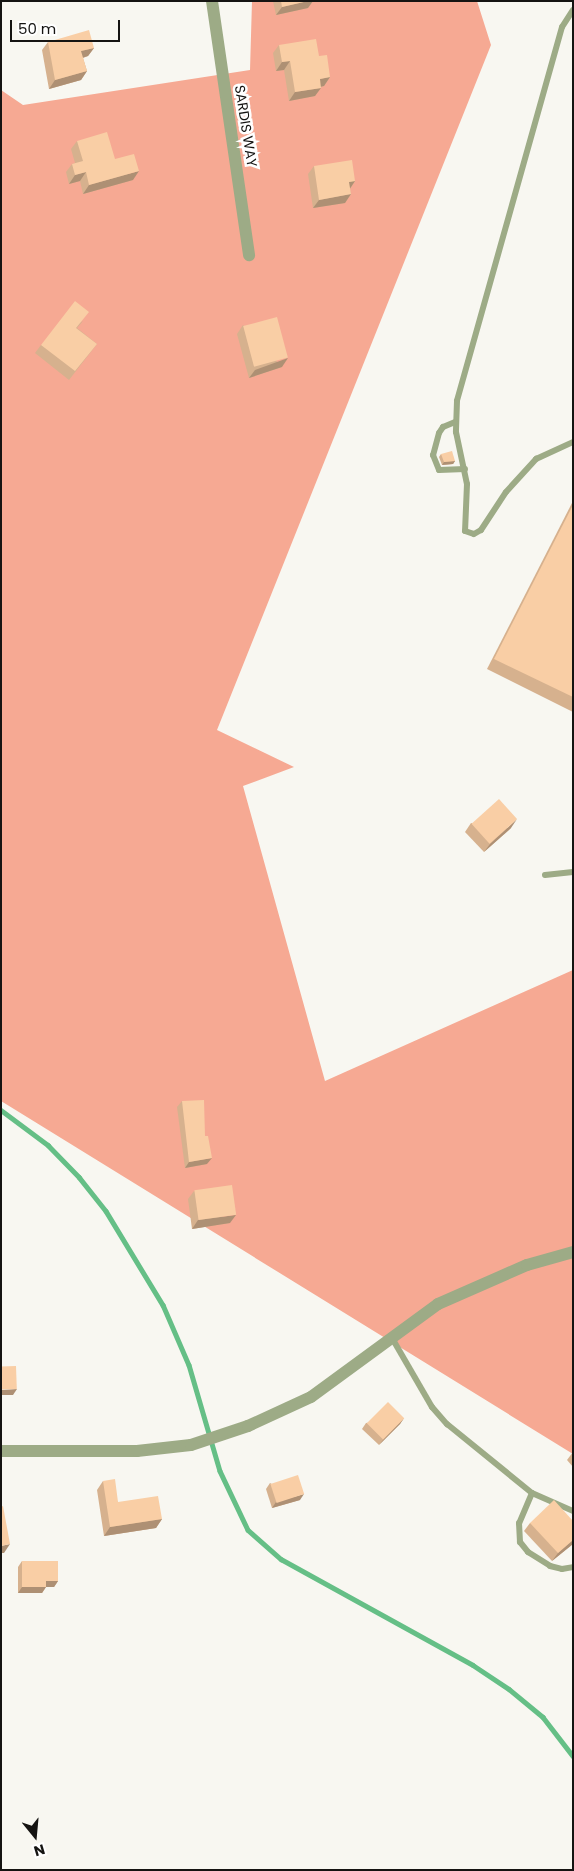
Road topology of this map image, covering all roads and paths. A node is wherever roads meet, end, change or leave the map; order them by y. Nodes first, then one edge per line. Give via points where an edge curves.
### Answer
1 (212, 1) edge
2 (573, 10) edge
3 (249, 255) dead end
4 (455, 422) junction
5 (573, 442) edge
6 (465, 470) junction
7 (573, 872) edge
8 (545, 875) dead end
9 (573, 1252) edge
10 (392, 1338) junction
11 (1, 1451) edge
12 (532, 1493) junction
13 (573, 1511) edge
14 (573, 1567) edge

1 - 3 street, SARDIS WAY
2 - 4 lane via 562,27 506,220 459,388
4 - 6 lane
4 - 6 lane via 443,427 439,433 433,455 439,470
5 - 6 lane via 548,451 526,468 485,526 474,534 467,533 463,525 467,488
7 - 8 lane
9 - 10 street via 527,1264 438,1304
10 - 11 street via 311,1397 248,1426 190,1445 136,1451
10 - 12 lane via 432,1407 447,1424
12 - 13 lane
12 - 14 lane via 519,1523 520,1542 528,1552 550,1566

